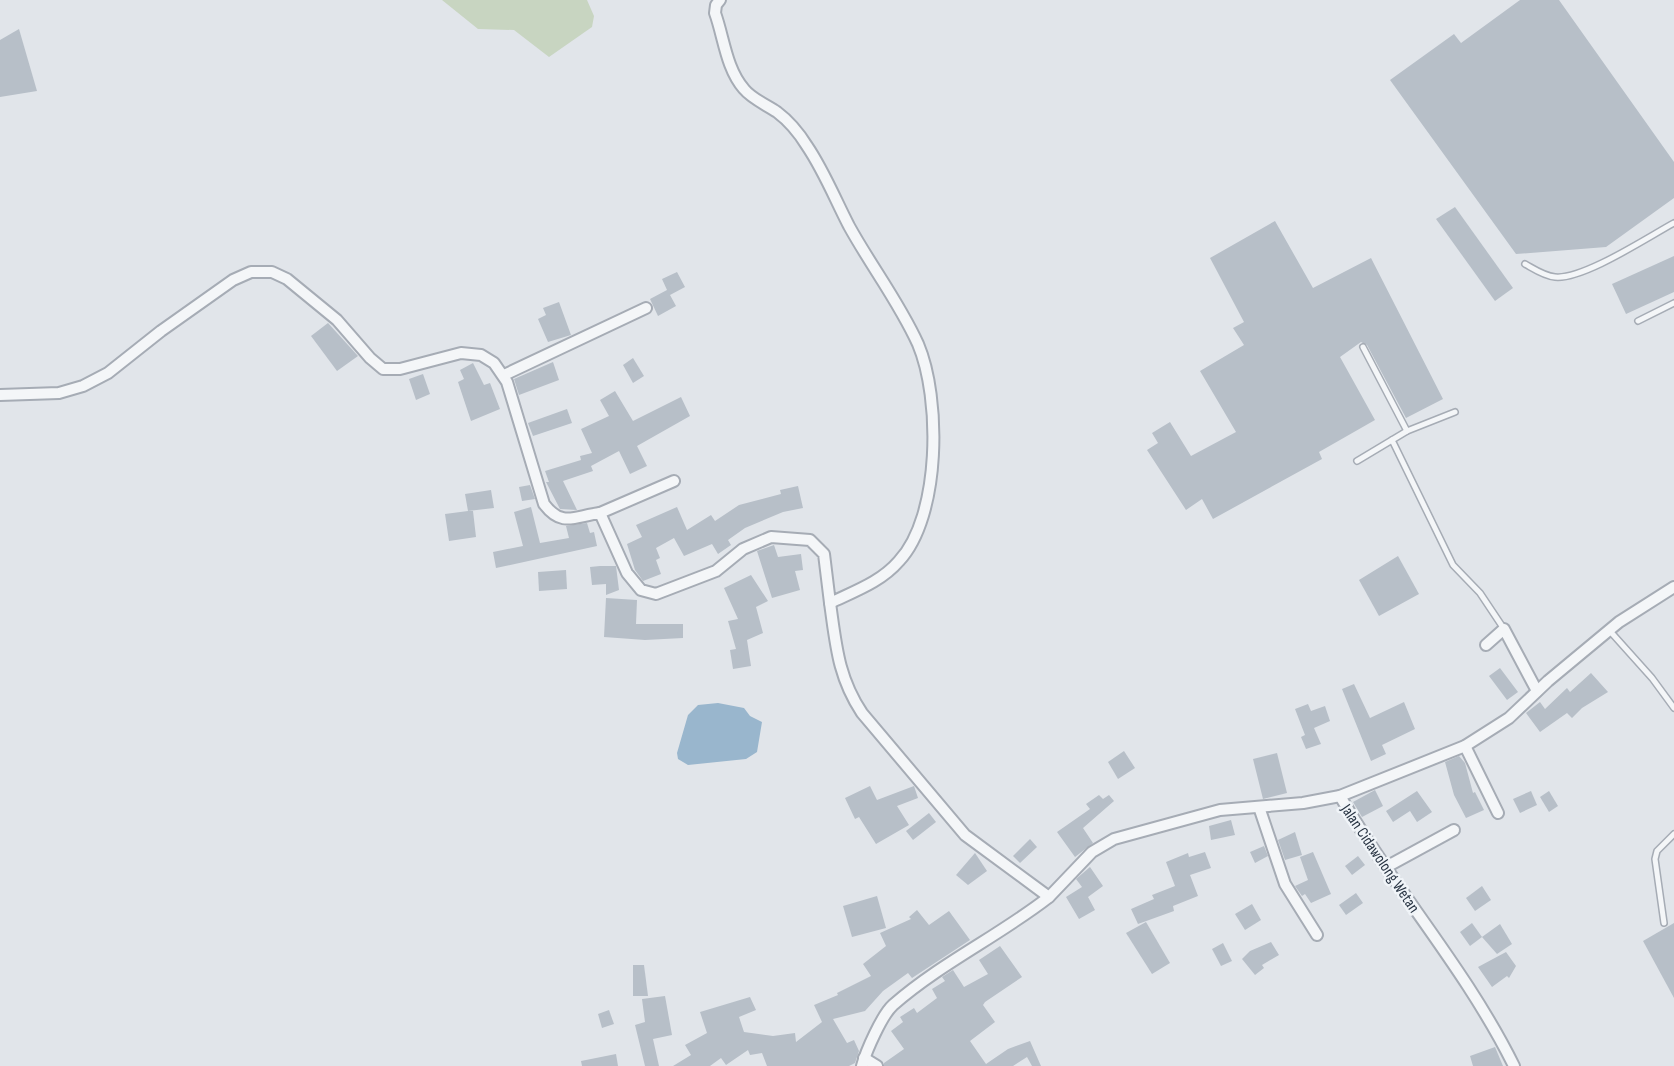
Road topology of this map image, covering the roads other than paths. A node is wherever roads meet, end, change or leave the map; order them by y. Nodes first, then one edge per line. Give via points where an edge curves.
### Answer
1 (720, 0) edge
2 (1674, 223) edge
3 (1525, 264) dead end
4 (1674, 303) edge
5 (646, 308) dead end
6 (1638, 321) dead end
7 (1363, 347) dead end
8 (504, 375) junction
9 (0, 395) edge
10 (1455, 412) dead end
11 (1407, 431) junction
12 (1392, 440) junction
13 (1357, 461) dead end
14 (674, 481) dead end
15 (600, 513) junction
16 (1674, 587) edge
17 (830, 603) junction
18 (1504, 629) junction
19 (1609, 630) junction
20 (1486, 645) dead end
21 (1537, 691) junction
22 (1674, 708) edge
23 (1465, 746) junction
24 (1340, 796) junction
25 (1259, 807) junction
26 (1498, 813) dead end
27 (1454, 830) dead end
28 (1674, 834) edge
29 (1388, 866) junction
30 (1048, 897) junction
31 (1664, 923) dead end
32 (1317, 935) dead end
33 (863, 1062) edge
34 (877, 1066) edge
35 (1514, 1066) edge

1 - 17 street via 715,13 734,74 745,91 795,129 819,164 849,226 918,345 931,403 934,449 927,505 917,535 901,560 880,579
2 - 3 lane via 1569,276 1543,274
4 - 6 lane
5 - 8 street
7 - 11 lane
8 - 9 street via 494,363 472,353 400,369 383,369 337,320 287,279 272,272 251,272 179,318 108,374 59,393
8 - 15 street via 544,504 564,520
10 - 11 lane
11 - 12 lane
12 - 13 lane
12 - 18 lane via 1453,565 1480,593
14 - 15 street
15 - 17 street via 627,573 641,590 656,594 716,571 755,542 771,537 810,540 824,554
16 - 19 street
17 - 30 street via 841,672 862,713 964,835
18 - 20 street
18 - 21 street
19 - 21 street
19 - 22 lane
21 - 23 street via 1509,718
23 - 24 street
23 - 26 street
24 - 25 street
24 - 29 street, Jalan Cidawolong Wetan
25 - 30 street via 1220,810 1114,839 1092,852
25 - 32 street via 1285,884
27 - 29 street
28 - 31 lane via 1657,851 1655,859
29 - 35 street, Jalan Cidawolong Wetan via 1491,1020
30 - 33 street via 892,1006
33 - 34 street

